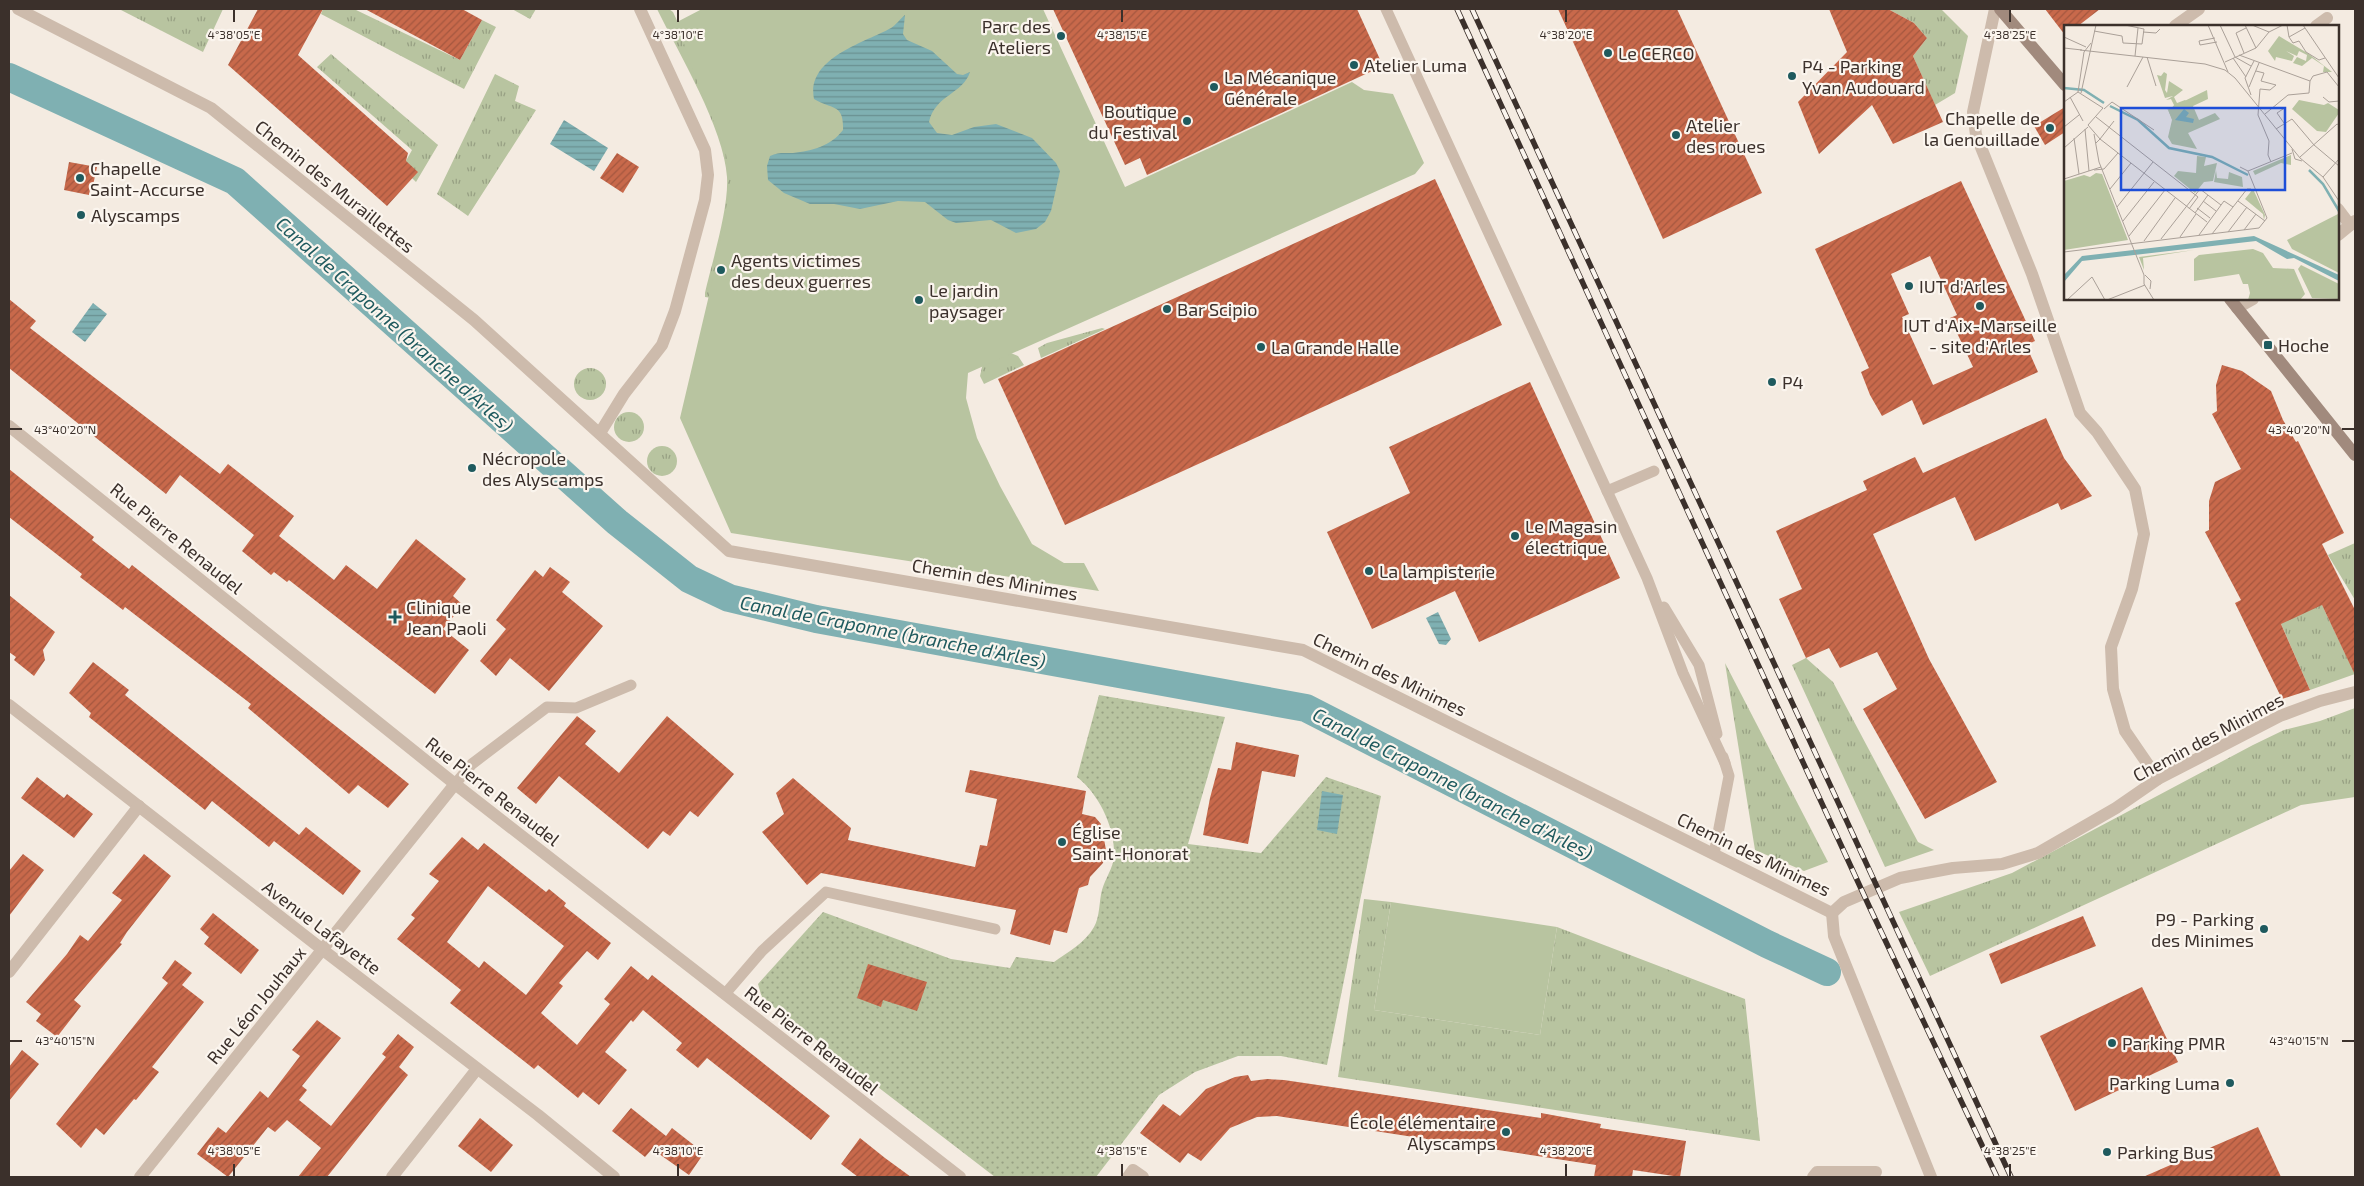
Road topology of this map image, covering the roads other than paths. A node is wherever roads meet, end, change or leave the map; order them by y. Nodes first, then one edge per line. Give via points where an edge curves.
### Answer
1 (18, 9) edge
2 (640, 9) edge
3 (1386, 9) edge
4 (1995, 9) edge
5 (2000, 9) edge
6 (2199, 9) edge
7 (2327, 18) dead end
8 (2176, 25) edge
9 (2317, 25) edge
10 (2064, 84) edge
11 (2339, 210) edge
12 (2353, 223) edge
13 (2339, 234) edge
14 (2248, 300) edge
15 (2234, 303) edge
16 (9, 426) edge
17 (600, 434) junction
18 (2355, 455) edge
19 (1654, 471) dead end
20 (1607, 491) junction
21 (1649, 582) junction
22 (631, 685) dead end
23 (2355, 692) edge
24 (9, 705) edge
25 (1725, 763) junction
26 (2158, 779) junction
27 (455, 784) junction
28 (139, 806) junction
29 (1714, 854) junction
30 (1832, 913) junction
31 (995, 929) dead end
32 (322, 950) junction
33 (9, 972) edge
34 (725, 994) junction
35 (477, 1069) junction
36 (1876, 1172) dead end
37 (140, 1177) edge
38 (392, 1177) edge
39 (614, 1177) edge
40 (960, 1177) edge
41 (1813, 1177) edge
42 (1931, 1177) edge

1 - 17 street, Chemin des Muraillettes via 211,108 474,320
2 - 17 street via 705,150 706,200 675,312 662,345 624,394
3 - 20 lane
4 - 26 street via 1973,112 1976,135 2032,274 2080,413 2097,432 2135,489 2144,534 2132,589 2111,647 2113,689 2125,731
5 - 10 main road
6 - 8 street
7 - 9 street
11 - 12 street
12 - 13 street
14 - 15 street
15 - 18 main road
16 - 27 street, Rue Pierre Renaudel
17 - 29 street, Chemin des Minimes via 729,551 1302,650
19 - 20 lane
20 - 21 lane
21 - 25 lane via 1683,673
21 - 25 lane via 1699,665
22 - 27 lane via 576,708 547,707 472,764
23 - 26 street, Chemin des Minimes via 2280,716
24 - 28 street, Avenue Lafayette
25 - 29 lane via 1729,776
26 - 30 street, Chemin des Minimes via 2116,808 2038,853 2002,864 1953,868 1900,878 1844,902
27 - 32 street, Rue Léon Jouhaux
27 - 34 street, Rue Pierre Renaudel
28 - 32 street, Avenue Lafayette
28 - 33 street
29 - 30 street, Chemin des Minimes
30 - 42 street, Chemin des Minimes via 1834,936
31 - 34 lane via 826,892 762,951
32 - 35 street, Avenue Lafayette
32 - 37 street, Rue Léon Jouhaux
34 - 40 street, Rue Pierre Renaudel
35 - 38 street
35 - 39 street, Avenue Lafayette
36 - 41 street via 1817,1172

